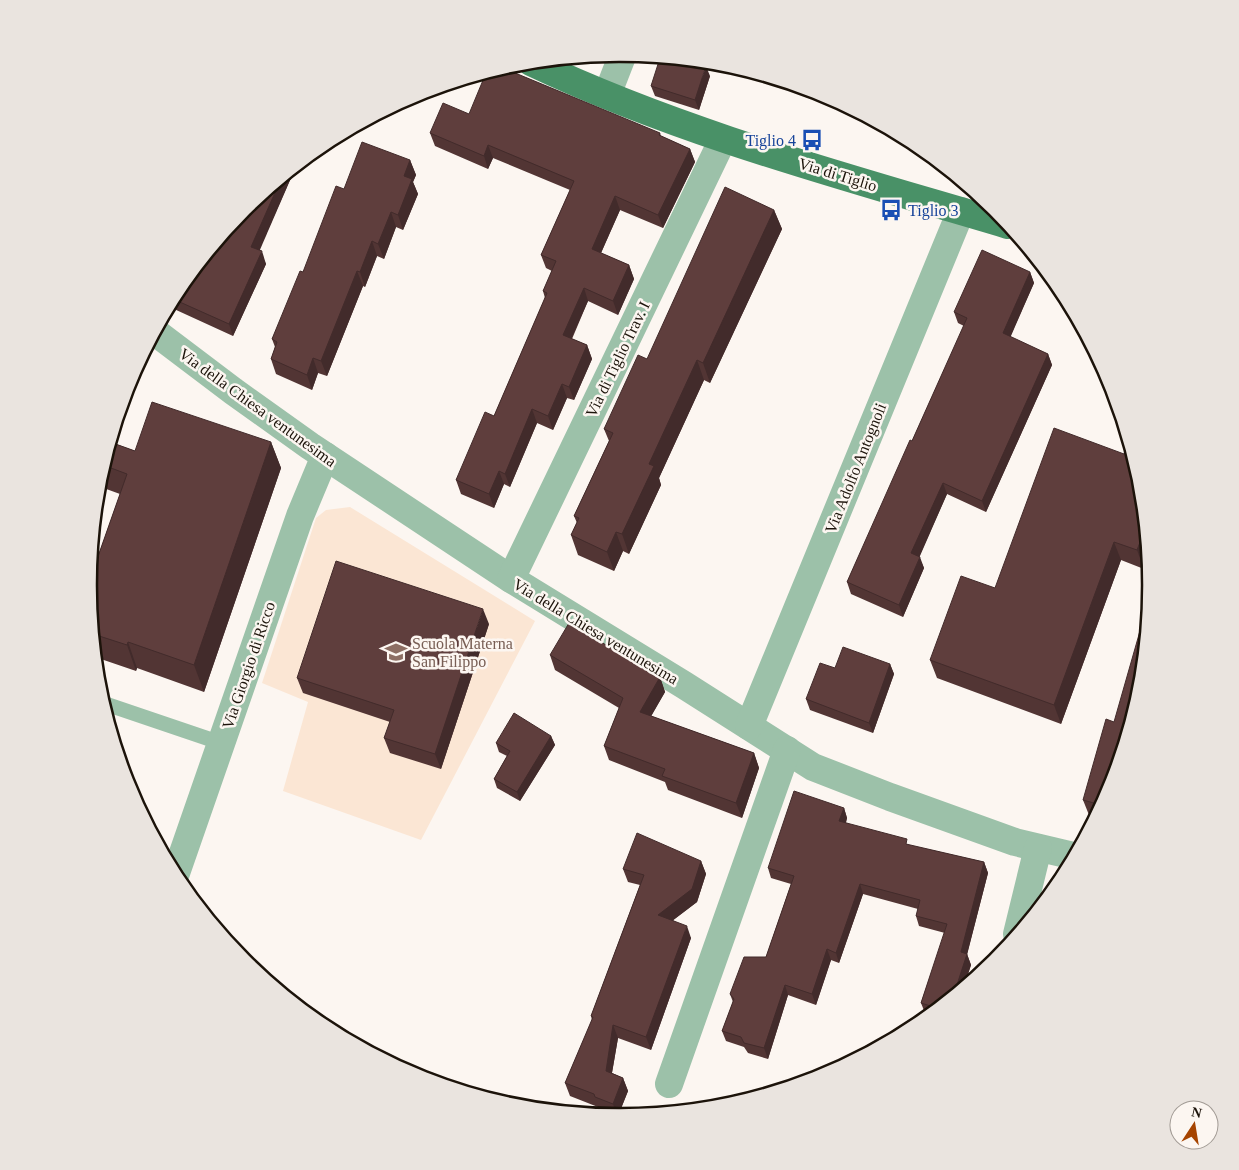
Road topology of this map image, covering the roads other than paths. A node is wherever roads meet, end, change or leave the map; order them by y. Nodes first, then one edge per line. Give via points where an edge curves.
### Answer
1 (620, 62) edge
2 (545, 68) edge
3 (607, 95) junction
4 (723, 139) junction
5 (961, 211) junction
6 (993, 221) edge
7 (160, 336) edge
8 (325, 456) junction
9 (511, 579) junction
10 (112, 706) edge
11 (749, 726) junction
12 (221, 743) junction
13 (787, 750) junction
14 (1038, 848) junction
15 (1067, 854) edge
16 (179, 865) edge
17 (1021, 920) edge
18 (669, 1084) dead end

1 - 3 street
2 - 3 main road, Via di Tiglio
3 - 4 main road, Via di Tiglio
4 - 5 main road, Via di Tiglio
4 - 9 street, Via di Tiglio Trav. I
5 - 6 main road, Via di Tiglio
5 - 11 street, Via Adolfo Antognoli
7 - 8 street, Via della Chiesa ventunesima
8 - 9 street, Via della Chiesa ventunesima
8 - 12 street, Via Giorgio di Ricco via 300,516
9 - 11 street, Via della Chiesa ventunesima
10 - 12 lane
11 - 13 street, Via della Chiesa ventunesima
12 - 16 street, Via Giorgio di Ricco
13 - 14 street, Via della Chiesa ventunesima via 813,766 890,797
13 - 18 street
14 - 15 street, Via della Chiesa ventunesima
14 - 17 street

